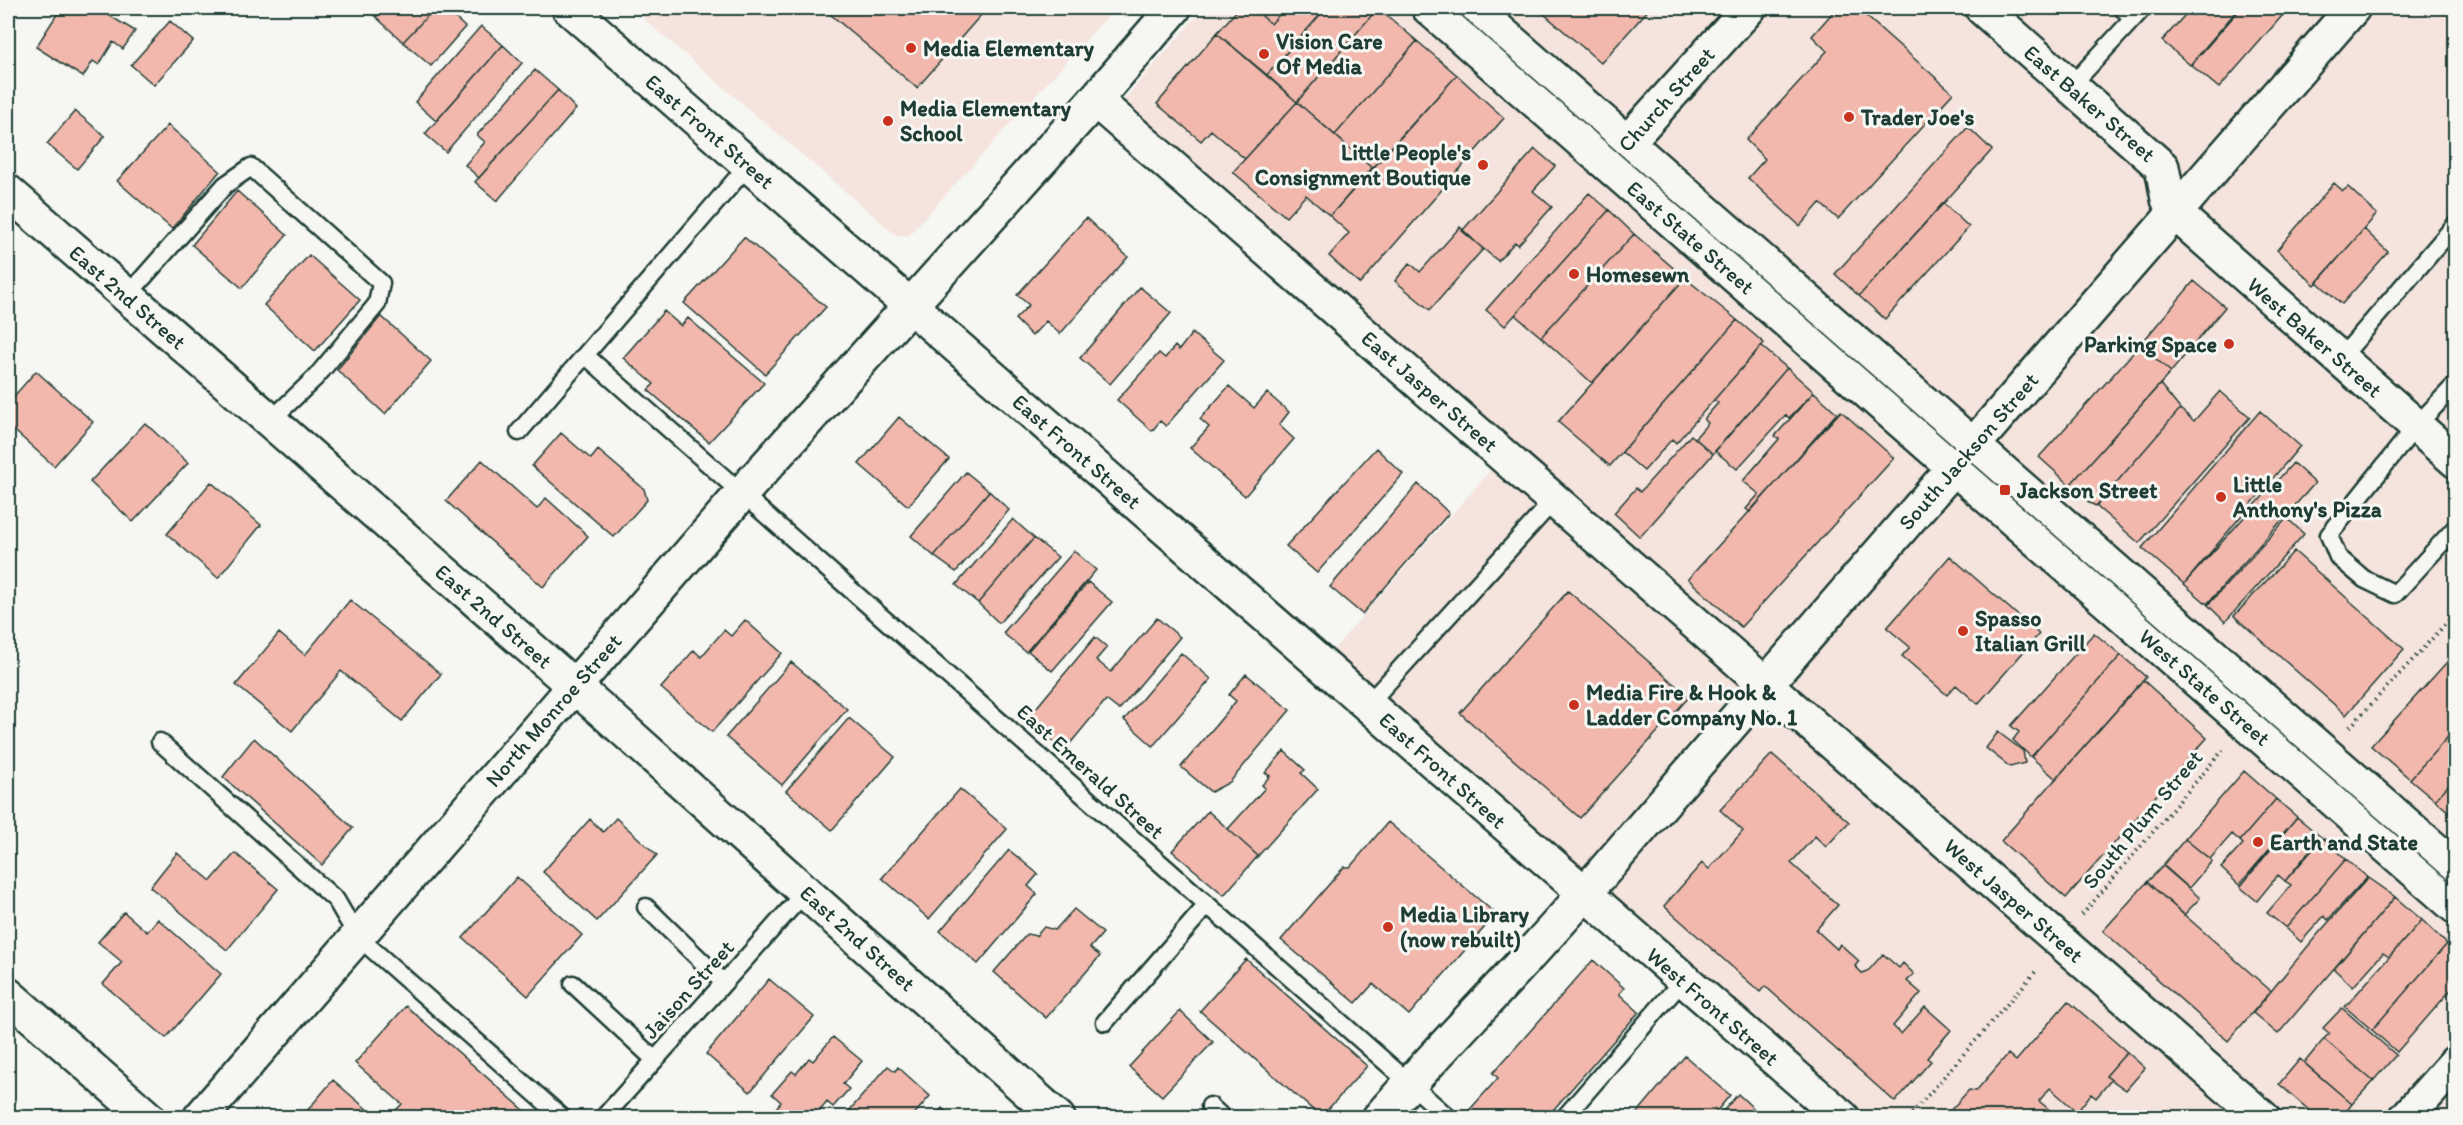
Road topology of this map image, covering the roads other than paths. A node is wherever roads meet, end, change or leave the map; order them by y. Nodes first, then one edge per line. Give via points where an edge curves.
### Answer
1 (569, 8) edge
2 (1174, 8) edge
3 (1429, 8) edge
4 (1473, 8) edge
5 (1749, 8) edge
6 (1982, 8) edge
7 (2353, 8) edge
8 (2133, 11) edge
9 (2071, 87) junction
10 (1095, 100) junction
11 (1617, 153) junction
12 (749, 164) junction
13 (8, 192) edge
14 (2175, 213) junction
15 (2456, 224) edge
16 (128, 296) junction
17 (911, 306) junction
18 (585, 355) junction
19 (2340, 359) junction
20 (2456, 384) edge
21 (270, 421) junction
22 (2416, 426) junction
23 (519, 432) dead end
24 (1963, 456) junction
25 (2456, 461) edge
26 (742, 492) junction
27 (1554, 499) junction
28 (2456, 527) edge
29 (1765, 681) junction
30 (574, 686) junction
31 (1368, 704) junction
32 (160, 742) dead end
33 (2456, 868) edge
34 (806, 891) junction
35 (1583, 895) junction
36 (1207, 904) junction
37 (646, 907) dead end
38 (2456, 907) edge
39 (357, 936) junction
40 (1683, 981) junction
41 (724, 983) junction
42 (573, 984) dead end
43 (8, 995) edge
44 (1105, 1022) dead end
45 (656, 1060) junction
46 (2456, 1062) edge
47 (1409, 1084) junction
48 (1210, 1106) dead end
49 (148, 1118) edge
50 (200, 1118) edge
51 (563, 1118) edge
52 (603, 1118) edge
53 (1058, 1118) edge
54 (1223, 1118) edge
55 (1379, 1118) edge
56 (1449, 1118) edge
57 (1564, 1118) edge
58 (1843, 1118) edge
59 (2263, 1118) edge
60 (2406, 1118) edge

1 - 12 street, East Front Street
2 - 10 street, North Monroe Street
3 - 11 street, East State Street
4 - 11 street, East State Street
5 - 11 street, Church Street
6 - 9 street, East Baker Street
7 - 14 street, South Jackson Street
8 - 9 lane
9 - 14 street, East Baker Street via 2162,167
10 - 17 street, North Monroe Street
10 - 27 street, East Jasper Street
11 - 24 street, East State Street
12 - 17 street, East Front Street
12 - 18 lane
13 - 16 street, East 2nd Street
14 - 19 street, West Baker Street
14 - 24 street, South Jackson Street
15 - 19 lane
16 - 21 street, East 2nd Street
16 - 21 lane via 225,185 251,167 381,283 377,304 316,377
17 - 26 street, North Monroe Street
17 - 31 street, East Front Street
18 - 23 lane
18 - 26 lane, East Emerald Street
19 - 22 street, West Baker Street
20 - 22 lane
21 - 30 street, East 2nd Street
22 - 25 street, West Baker Street
22 - 28 lane via 2330,536 2338,557 2364,579 2395,594
24 - 29 street, South Jackson Street
24 - 33 street, West State Street
24 - 38 street, West State Street
26 - 30 street, North Monroe Street
26 - 36 lane, East Emerald Street
27 - 29 street, East Jasper Street
27 - 31 lane
29 - 35 street, South Jackson Street
29 - 59 street, West Jasper Street
30 - 34 street, East 2nd Street
30 - 39 street, North Monroe Street
31 - 35 street, East Front Street
32 - 39 lane via 336,900
34 - 41 lane, Jaison Street
34 - 53 street, East 2nd Street
35 - 40 street, West Front Street
35 - 47 street, South Jackson Street
36 - 44 lane
36 - 47 lane, East Emerald Street
37 - 41 lane
39 - 50 street, North Monroe Street
39 - 51 lane
40 - 57 lane
40 - 58 street, West Front Street
41 - 45 lane, Jaison Street
42 - 45 lane
43 - 49 street
45 - 52 lane, Jaison Street
46 - 60 street
47 - 55 street, South Jackson Street
47 - 56 lane, East Emerald Street
48 - 54 lane

